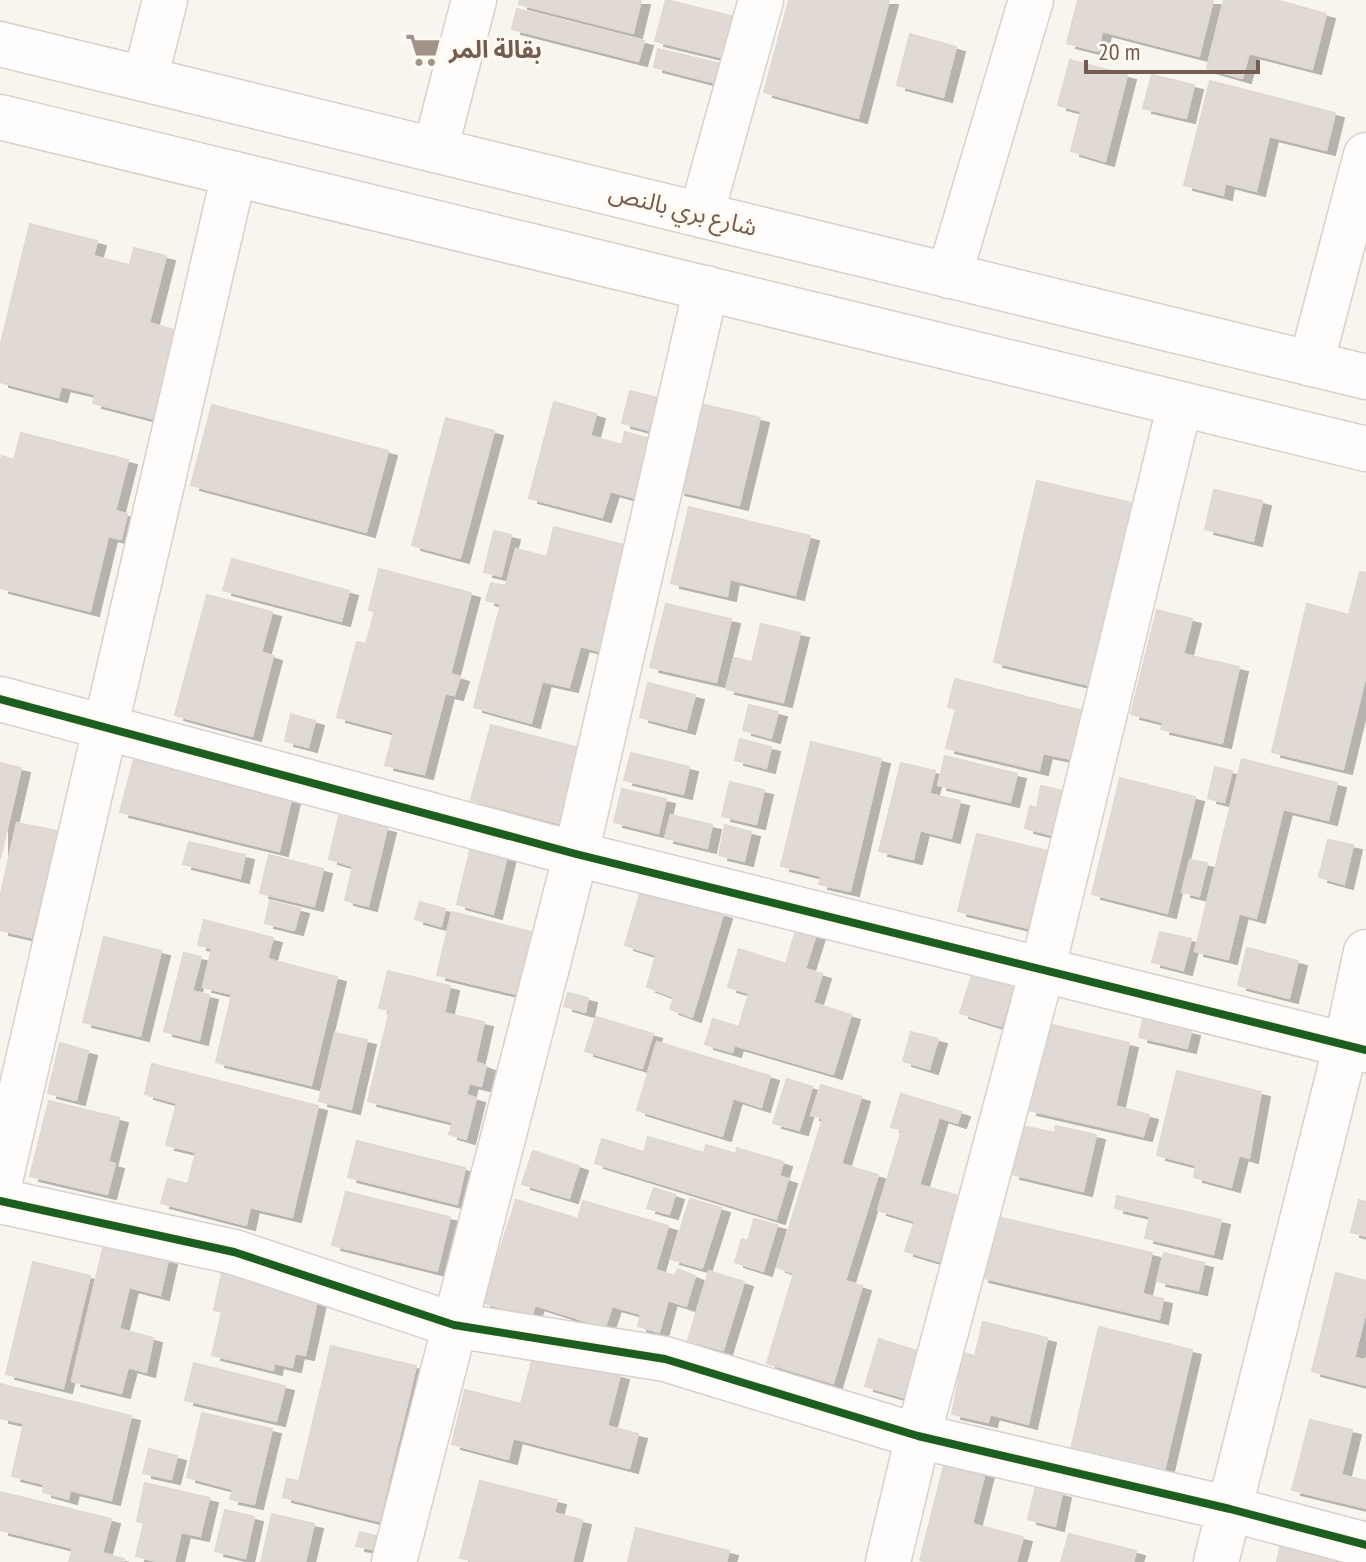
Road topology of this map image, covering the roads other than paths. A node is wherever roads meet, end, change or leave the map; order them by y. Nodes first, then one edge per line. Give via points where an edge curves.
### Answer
1 (165, 0) edge
2 (474, 0) edge
3 (761, 0) edge
4 (1031, 0) edge
5 (0, 44) edge
6 (145, 79) junction
7 (0, 117) edge
8 (435, 150) junction
9 (1366, 155) edge
10 (234, 174) junction
11 (701, 215) junction
12 (949, 276) junction
13 (706, 288) junction
14 (1311, 364) junction
15 (1366, 377) edge
16 (1180, 404) junction
17 (1366, 449) edge
18 (0, 699) edge
19 (106, 728) junction
20 (576, 854) junction
21 (1366, 952) edge
22 (1042, 971) junction
23 (1356, 1048) edge
24 (0, 1181) edge
25 (0, 1201) edge
26 (454, 1325) junction
27 (918, 1436) junction
28 (1230, 1509) junction
29 (1366, 1545) edge
30 (394, 1562) edge
31 (888, 1562) edge
32 (1216, 1562) edge

1 - 6 street
2 - 8 street
3 - 11 street
4 - 12 street
5 - 6 street, شارع بري بالنص
6 - 8 street, شارع بري بالنص
7 - 10 street
8 - 11 street, شارع بري بالنص
9 - 14 street
10 - 13 street
10 - 19 street
11 - 12 street, شارع بري بالنص
12 - 14 street, شارع بري بالنص
13 - 16 street
13 - 20 street
14 - 15 street, شارع بري بالنص
16 - 17 street
16 - 22 street
18 - 19 street
19 - 20 street
19 - 24 street
20 - 22 street
20 - 26 street
21 - 23 street
22 - 23 street
22 - 27 street
23 - 28 street
25 - 26 street via 234,1252
26 - 27 street via 665,1359
26 - 30 street
27 - 28 street
27 - 31 street
28 - 29 street
28 - 32 street

